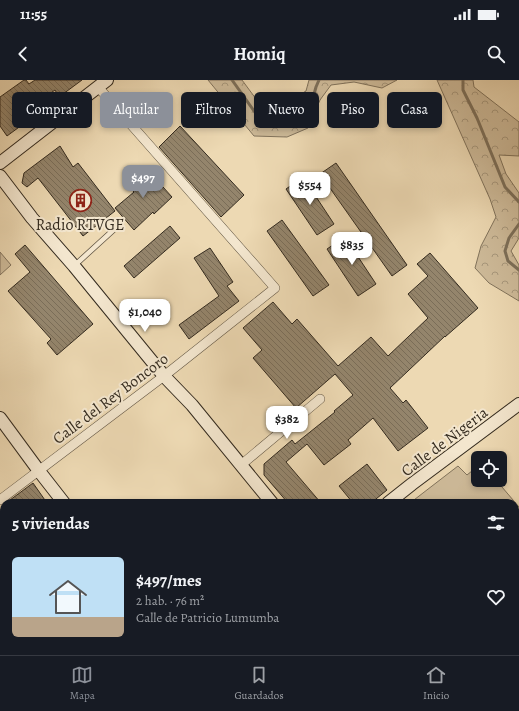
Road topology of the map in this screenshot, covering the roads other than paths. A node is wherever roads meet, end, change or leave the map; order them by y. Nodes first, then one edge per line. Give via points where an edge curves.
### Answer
1 (102, 83) edge
2 (0, 164) edge
3 (0, 176) edge
4 (120, 224) dead end
5 (74, 266) junction
6 (164, 376) junction
7 (320, 399) dead end
8 (519, 404) edge
9 (0, 418) edge
10 (241, 465) junction
11 (39, 471) junction
12 (1, 499) edge
13 (61, 499) edge
14 (269, 499) edge
15 (393, 499) edge

1 - 2 street
1 - 6 street, Calle del Rey Boncoro via 275,288
3 - 5 street
4 - 5 lane
5 - 6 street
6 - 10 street via 192,405
6 - 11 street, Calle del Rey Boncoro
7 - 10 street
8 - 15 street, Calle de Nigeria
9 - 11 street
10 - 14 street
11 - 12 street, Calle del Rey Boncoro
11 - 13 street

